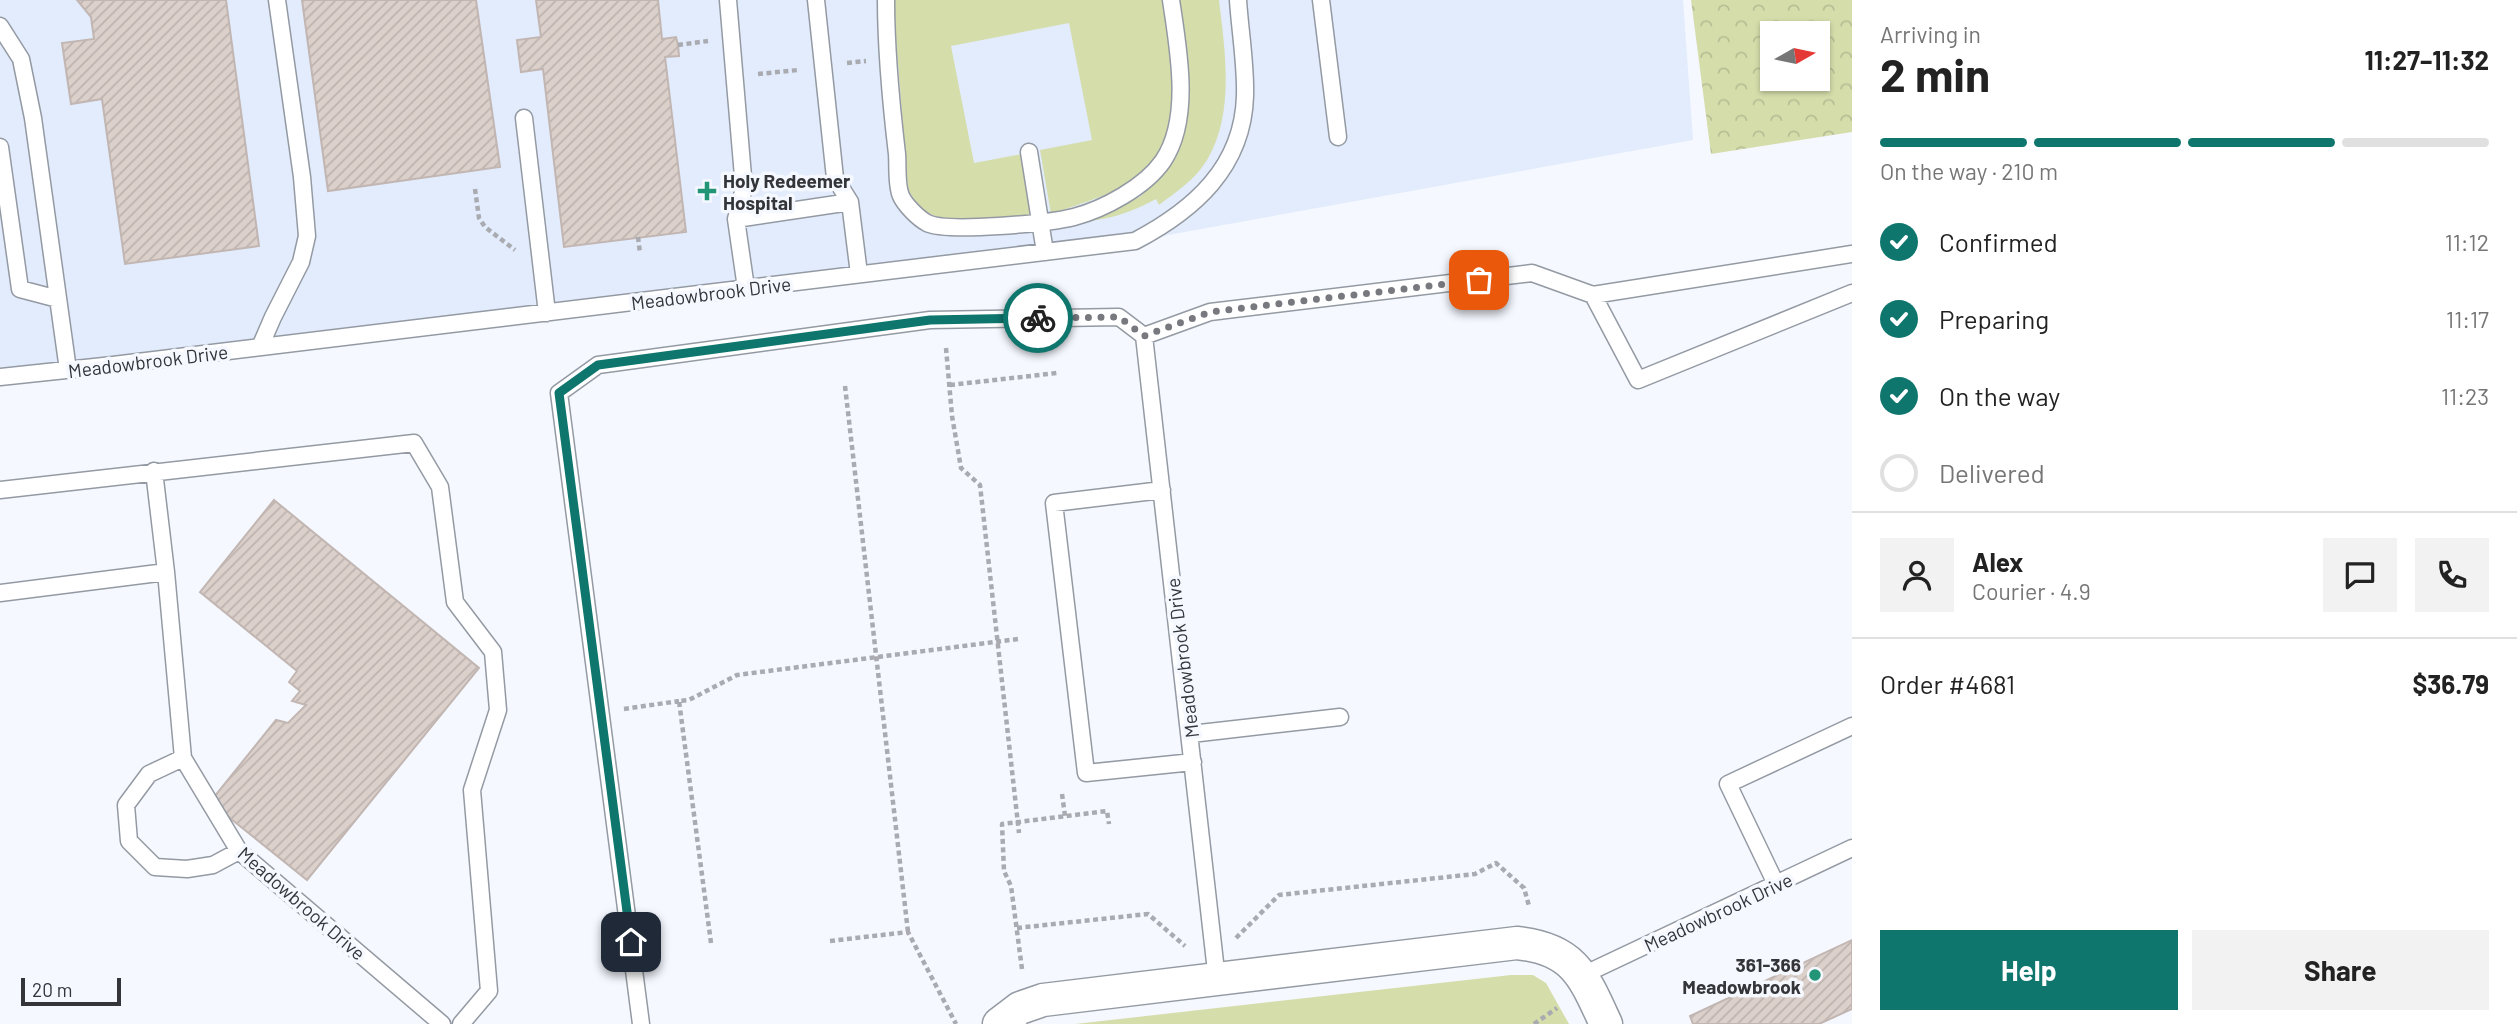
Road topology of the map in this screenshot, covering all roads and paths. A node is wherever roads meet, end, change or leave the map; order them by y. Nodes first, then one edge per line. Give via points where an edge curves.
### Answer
1 (277, 0) edge
2 (728, 0) edge
3 (816, 0) edge
4 (886, 0) edge
5 (1171, 0) edge
6 (1238, 0) edge
7 (1321, 0) edge
8 (3, 33) edge
9 (708, 41) dead end
10 (678, 45) dead end
11 (869, 61) dead end
12 (841, 64) dead end
13 (806, 69) dead end
14 (753, 75) dead end
15 (524, 118) dead end
16 (1338, 136) dead end
17 (0, 147) edge
18 (1029, 152) dead end
19 (475, 188) dead end
20 (850, 202) junction
21 (736, 219) junction
22 (1040, 221) junction
23 (638, 237) dead end
24 (518, 252) dead end
25 (1045, 252) junction
26 (640, 253) dead end
27 (1852, 254) edge
28 (859, 274) junction
29 (746, 289) junction
30 (1852, 293) edge
31 (1593, 295) junction
32 (58, 299) junction
33 (547, 313) junction
34 (1144, 336) junction
35 (260, 347) junction
36 (946, 348) dead end
37 (68, 370) junction
38 (1057, 373) dead end
39 (0, 377) edge
40 (950, 385) junction
41 (845, 386) dead end
42 (154, 471) junction
43 (0, 490) edge
44 (1162, 490) junction
45 (166, 572) junction
46 (0, 593) edge
47 (1018, 639) dead end
48 (679, 701) junction
49 (624, 709) dead end
50 (1340, 717) dead end
51 (1852, 726) edge
52 (1191, 734) junction
53 (183, 758) junction
54 (1194, 762) junction
55 (1062, 794) dead end
56 (1065, 816) junction
57 (1017, 822) junction
58 (1109, 824) dead end
59 (1019, 834) dead end
60 (1852, 848) edge
61 (239, 851) junction
62 (1776, 884) junction
63 (1529, 906) dead end
64 (1016, 929) junction
65 (908, 932) junction
66 (1234, 939) dead end
67 (830, 941) dead end
68 (711, 943) dead end
69 (1185, 946) dead end
70 (1022, 970) dead end
71 (1583, 975) junction
72 (1217, 980) junction
73 (1557, 1008) dead end
74 (442, 1024) edge
75 (461, 1024) edge
76 (641, 1024) edge
77 (956, 1024) edge
78 (999, 1024) edge
79 (1534, 1024) edge
80 (1606, 1024) edge

1 - 35 lane via 307,236 301,262
2 - 21 lane via 744,188
3 - 20 lane via 835,178
4 - 22 lane via 901,196 927,223 951,228
5 - 22 lane via 1181,93 1176,131 1163,161 1135,189 1109,203 1074,217
6 - 25 lane, Meadowbrook Drive via 1245,96 1238,138 1224,169 1166,225 1135,241
7 - 16 lane
8 - 32 lane via 21,59
9 - 10 path
11 - 12 path
13 - 14 path
15 - 33 lane
17 - 32 lane via 20,289
18 - 22 lane
19 - 24 path via 479,218 485,227
20 - 21 lane
20 - 28 lane
21 - 29 lane
22 - 25 lane
23 - 26 path
25 - 28 lane, Meadowbrook Drive
27 - 31 lane
28 - 29 lane, Meadowbrook Drive
29 - 33 lane, Meadowbrook Drive
30 - 31 lane via 1638,380
31 - 34 lane via 1532,273 1210,312
32 - 37 lane
33 - 35 lane, Meadowbrook Drive
34 - 44 lane, Meadowbrook Drive
34 - 76 lane via 1119,317 930,320 598,365 559,393
35 - 37 lane, Meadowbrook Drive
36 - 40 path
37 - 39 lane, Meadowbrook Drive
38 - 40 path
40 - 57 path via 961,468 980,485
41 - 65 path
42 - 43 lane
42 - 45 lane, Meadowbrook Drive
42 - 75 lane via 414,443 440,487 456,602 494,652 498,710 472,790 489,991
44 - 52 lane, Meadowbrook Drive
44 - 54 lane via 1054,503 1086,773
45 - 46 lane
45 - 53 lane, Meadowbrook Drive
47 - 48 path via 737,675
48 - 49 path
48 - 68 path
50 - 52 lane
51 - 62 lane via 1728,784
52 - 54 lane, Meadowbrook Drive
53 - 61 lane, Meadowbrook Drive
53 - 61 lane via 149,774 126,805 129,841 155,867 214,865
54 - 72 lane, Meadowbrook Drive
55 - 56 path
56 - 57 path
56 - 58 path via 1107,811
57 - 59 path
57 - 64 path via 1002,824 1004,871 1011,886
60 - 62 lane, Meadowbrook Drive
61 - 74 lane, Meadowbrook Drive
62 - 71 lane, Meadowbrook Drive
63 - 66 path via 1524,888 1496,863 1475,874 1279,895
64 - 69 path via 1148,914
64 - 70 path
65 - 67 path
65 - 77 path
71 - 72 street via 1541,946 1517,943
71 - 80 street
72 - 78 street via 1044,1000 1020,1008
73 - 79 path

